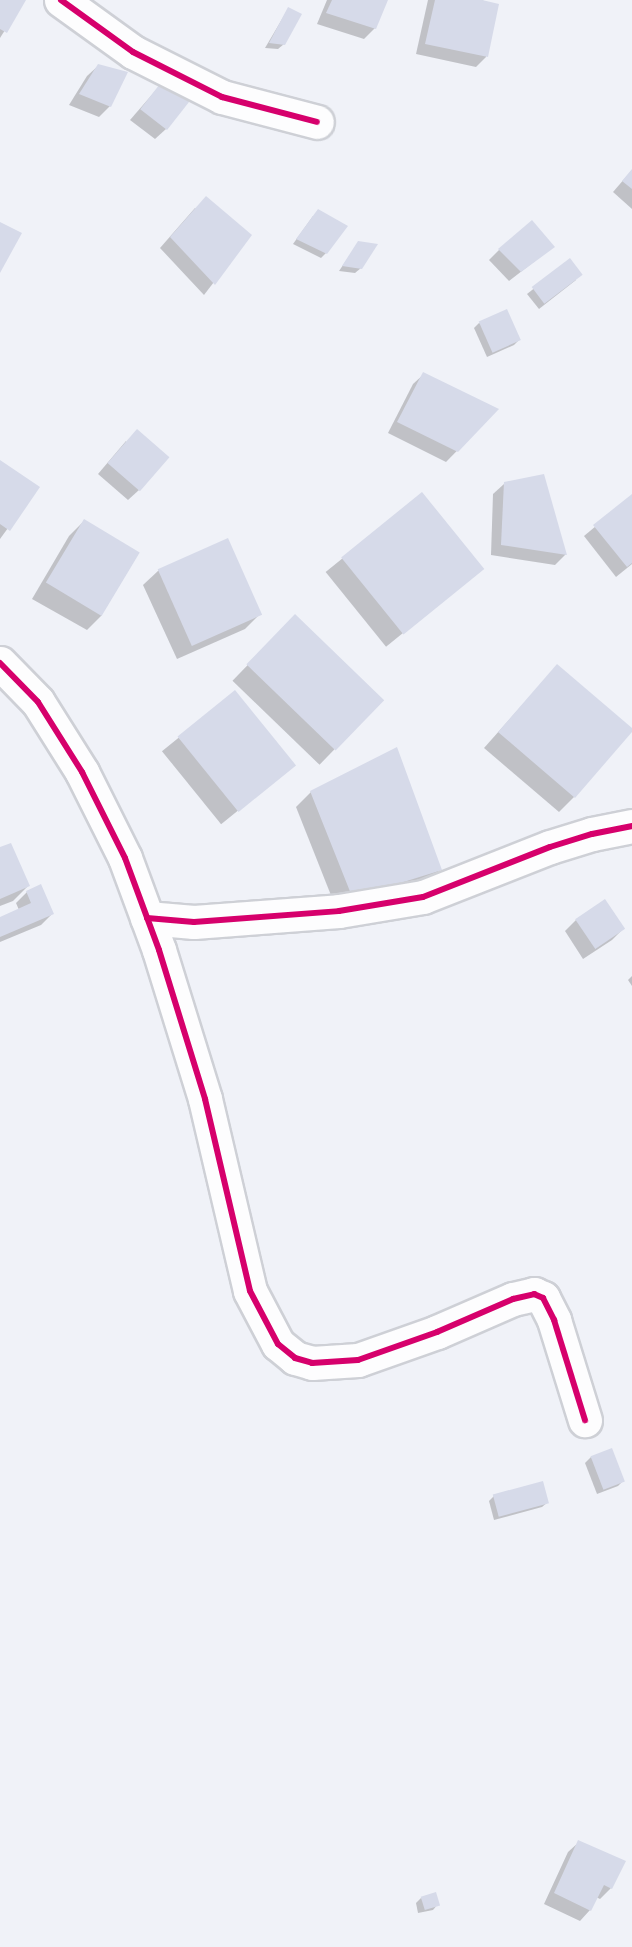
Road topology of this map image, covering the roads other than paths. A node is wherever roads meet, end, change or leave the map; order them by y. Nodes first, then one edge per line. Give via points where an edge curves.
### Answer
1 (61, 0) edge
2 (317, 122) dead end
3 (0, 663) edge
4 (632, 826) edge
5 (147, 918) junction
6 (585, 1420) dead end

1 - 2 street via 133,52 213,93
3 - 5 street via 38,702 82,772 125,858
4 - 5 street via 550,847 423,897 339,911 194,922
5 - 6 street via 205,1099 250,1291 278,1344 295,1358 312,1363 358,1360 534,1294 543,1298 554,1320

